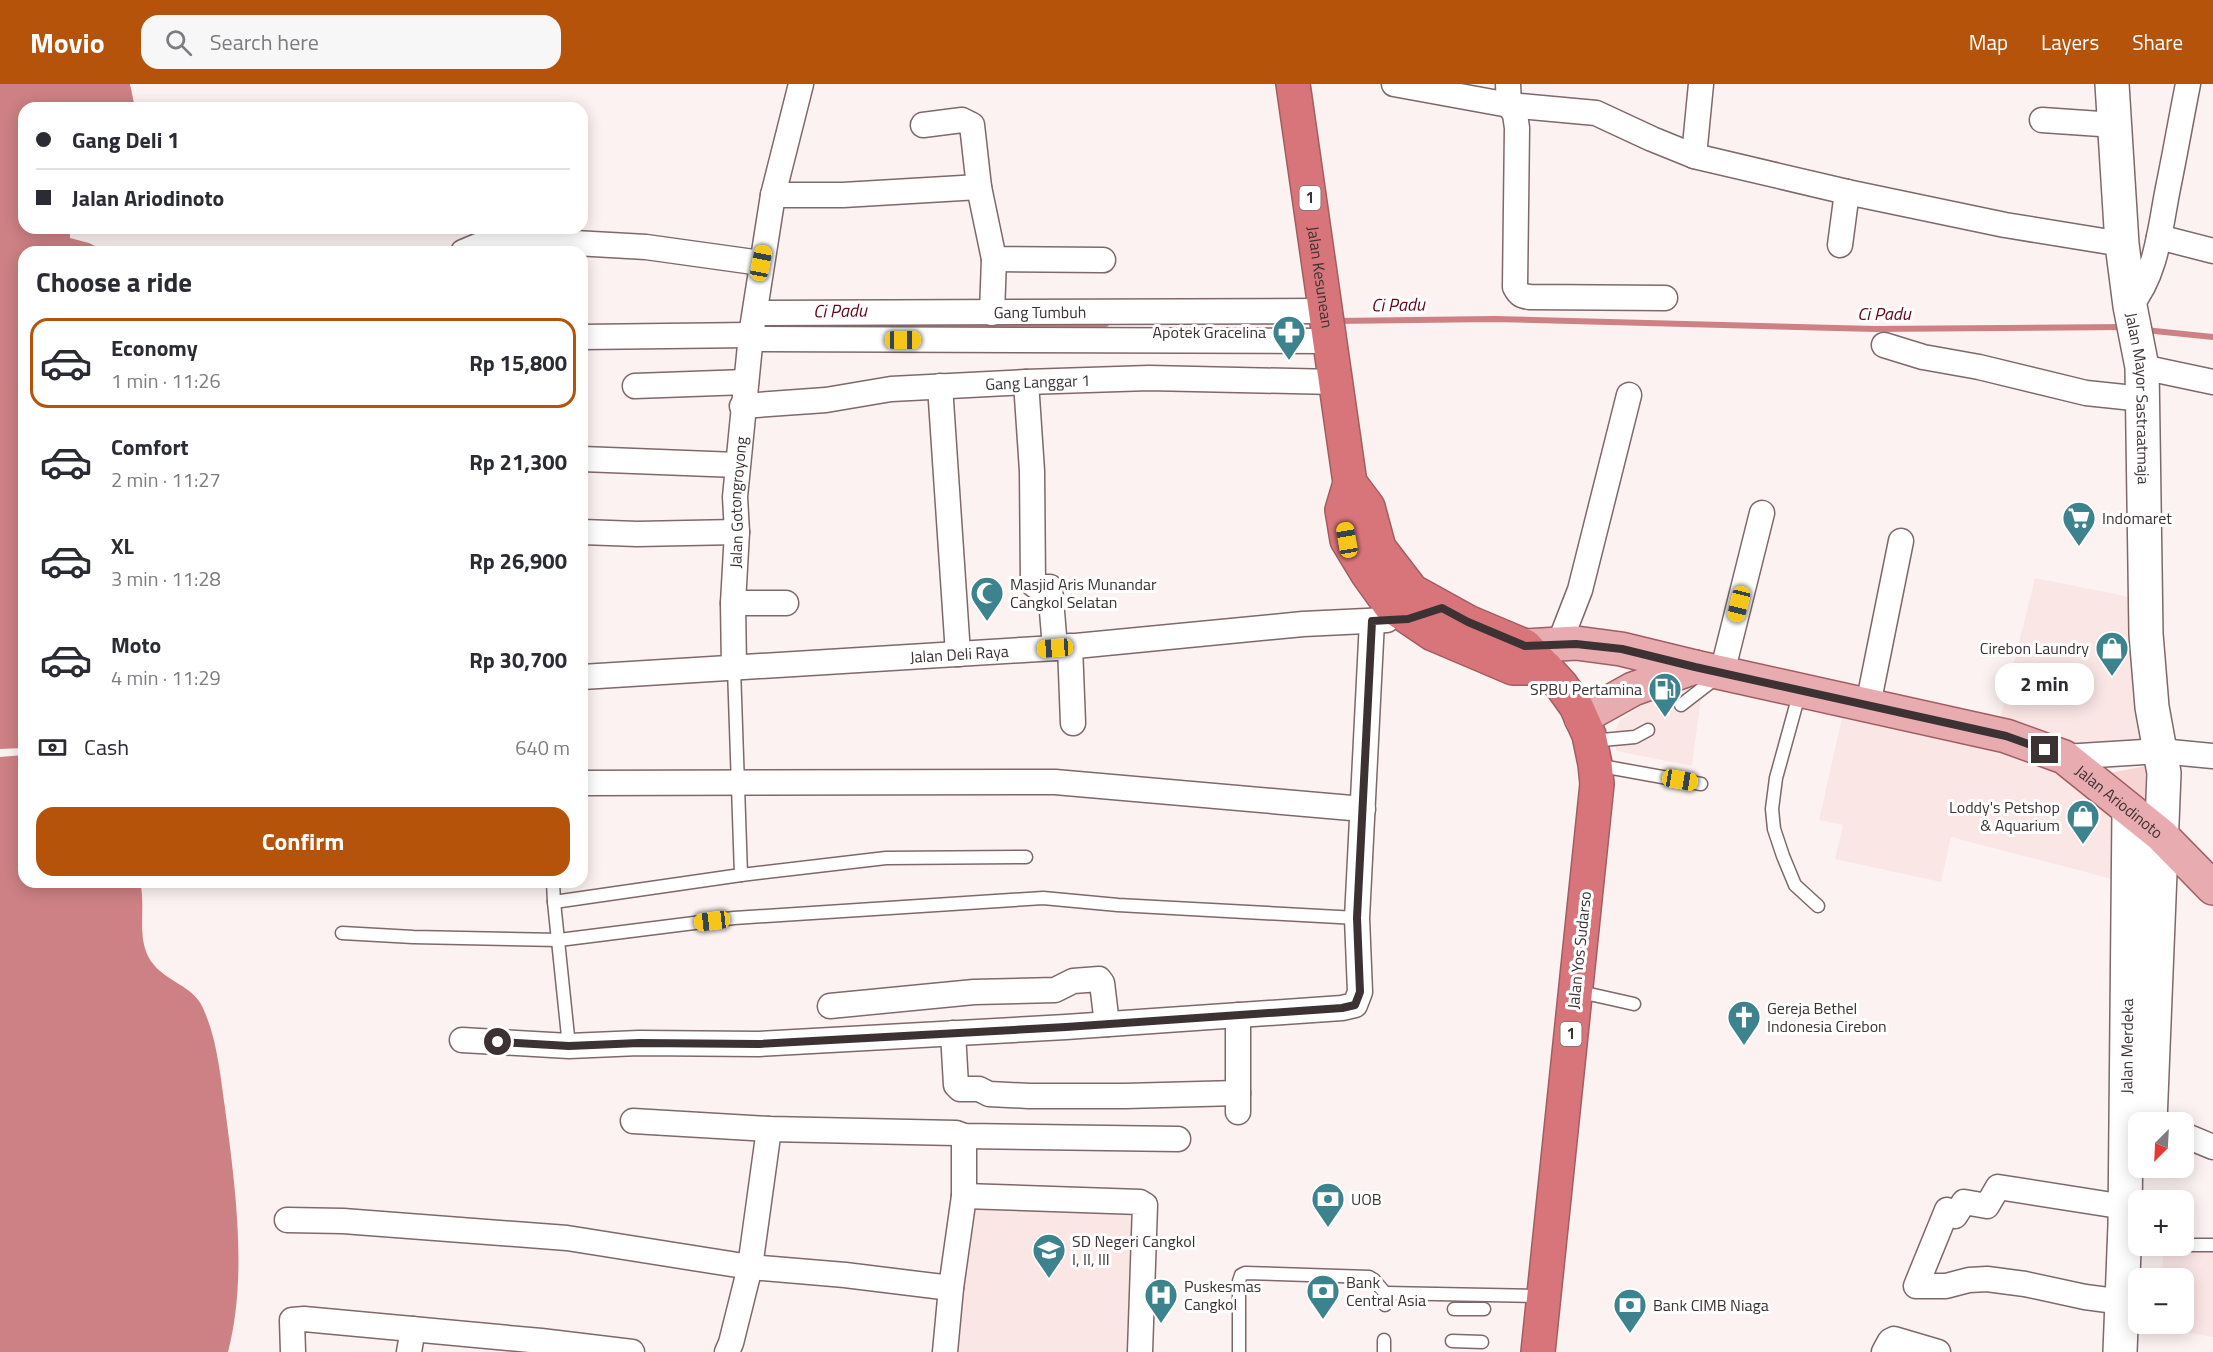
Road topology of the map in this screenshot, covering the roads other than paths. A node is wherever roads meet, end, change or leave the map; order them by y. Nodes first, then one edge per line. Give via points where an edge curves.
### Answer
1 (801, 84) edge
2 (1293, 84) edge
3 (1394, 84) edge
4 (1701, 84) edge
5 (2112, 84) edge
6 (2188, 84) edge
7 (1508, 95) edge
8 (2042, 120) dead end
9 (923, 125) dead end
10 (2115, 125) junction
11 (1694, 156) junction
12 (979, 187) junction
13 (1847, 192) junction
14 (773, 195) junction
15 (493, 234) edge
16 (506, 234) edge
17 (2158, 237) junction
18 (2122, 244) junction
19 (1840, 245) dead end
20 (473, 246) edge
21 (2213, 250) edge
22 (994, 259) junction
23 (1103, 260) dead end
24 (761, 263) junction
25 (1665, 298) dead end
26 (2130, 306) junction
27 (992, 313) junction
28 (753, 326) junction
29 (1328, 326) junction
30 (588, 337) edge
31 (1884, 345) dead end
32 (2141, 358) junction
33 (746, 382) junction
34 (1026, 382) junction
35 (2213, 382) edge
36 (635, 386) dead end
37 (940, 386) junction
38 (1337, 391) junction
39 (1629, 395) dead end
40 (2143, 399) junction
41 (742, 406) junction
42 (588, 459) edge
43 (737, 465) junction
44 (1350, 483) junction
45 (1762, 513) dead end
46 (588, 532) edge
47 (737, 532) junction
48 (1901, 541) dead end
49 (733, 603) junction
50 (786, 603) dead end
51 (1442, 608) junction
52 (1408, 619) junction
53 (1372, 621) junction
54 (1063, 647) junction
55 (1543, 653) junction
56 (958, 654) junction
57 (734, 668) junction
58 (1709, 670) junction
59 (588, 677) edge
60 (1800, 691) junction
61 (1681, 705) dead end
62 (1868, 705) junction
63 (1073, 723) dead end
64 (1648, 730) dead end
65 (1589, 741) junction
66 (2160, 751) junction
67 (2213, 756) edge
68 (2064, 757) junction
69 (737, 782) junction
70 (588, 783) edge
71 (1701, 784) dead end
72 (1363, 809) junction
73 (2129, 811) junction
74 (2162, 835) junction
75 (1026, 857) dead end
76 (741, 875) junction
77 (553, 888) edge
78 (2213, 888) edge
79 (554, 902) junction
80 (1818, 906) dead end
81 (1357, 918) junction
82 (342, 933) dead end
83 (559, 940) junction
84 (1575, 991) junction
85 (1634, 1004) dead end
86 (830, 1006) dead end
87 (1238, 1016) junction
88 (1107, 1024) junction
89 (953, 1033) junction
90 (462, 1040) dead end
91 (569, 1046) junction
92 (2150, 1112) edge
93 (633, 1121) dead end
94 (769, 1129) junction
95 (964, 1136) junction
96 (1178, 1139) dead end
97 (2194, 1139) edge
98 (2213, 1147) edge
99 (2135, 1190) edge
100 (964, 1196) junction
101 (2128, 1219) edge
102 (287, 1220) dead end
103 (2194, 1245) edge
104 (2213, 1245) edge
105 (750, 1267) junction
106 (951, 1288) junction
107 (1469, 1294) junction
108 (1545, 1296) junction
109 (2128, 1300) edge
110 (1454, 1309) dead end
111 (1468, 1309) junction
112 (1484, 1310) dead end
113 (2128, 1326) edge
114 (2139, 1334) edge
115 (411, 1340) edge
116 (1452, 1341) dead end
117 (1482, 1341) dead end
118 (1467, 1347) edge
119 (293, 1352) edge
120 (632, 1352) edge
121 (727, 1352) edge
122 (945, 1352) edge
123 (1140, 1352) edge
124 (1239, 1352) edge
125 (1538, 1352) edge
126 (1884, 1352) edge
127 (1938, 1352) edge
128 (2120, 1352) edge
129 (2141, 1352) edge

1 - 14 street, Jalan Gotongroyong
2 - 29 highway, Jalan Kesunean / 1
3 - 7 street
4 - 11 street
5 - 10 street, Jalan Mayor Sastraatmaja
6 - 17 street
7 - 11 street via 1596,113
7 - 25 street via 1517,128 1518,292 1530,297
8 - 10 street
9 - 12 street via 962,120 972,125
10 - 18 street, Jalan Mayor Sastraatmaja
11 - 13 street
12 - 14 street
12 - 22 street
13 - 18 street via 2005,225
13 - 19 street
14 - 24 street, Jalan Gotongroyong
15 - 20 street
16 - 24 street
17 - 21 street
17 - 26 street via 2148,278
18 - 26 street, Jalan Mayor Sastraatmaja
22 - 23 street
22 - 27 street
24 - 28 street, Jalan Gotongroyong
26 - 32 street, Jalan Mayor Sastraatmaja
27 - 28 street, Gang Tumbuh
27 - 29 street, Gang Tumbuh
28 - 29 street
28 - 30 street
28 - 33 street, Jalan Gotongroyong
29 - 38 highway, Jalan Kesunean / 1
31 - 40 street via 2086,393
32 - 35 street
32 - 40 street, Jalan Mayor Sastraatmaja
33 - 36 street
33 - 41 street, Jalan Gotongroyong
34 - 37 street, Gang Langgar 1
34 - 38 street, Gang Langgar 1 via 1149,378
34 - 54 street via 1033,584 1050,587
37 - 41 street, Gang Langgar 1
37 - 56 street
38 - 44 highway, Jalan Yos Sudarso / 1
39 - 55 street via 1580,590
40 - 66 street, Jalan Mayor Sastraatmaja via 2146,634
41 - 43 street, Jalan Gotongroyong
42 - 43 street
43 - 47 street, Jalan Gotongroyong
44 - 51 highway, Jalan Yos Sudarso / 1 via 1368,507 1379,548 1412,591
44 - 52 highway, Jalan Yos Sudarso / 1 via 1342,510 1347,540 1390,605
45 - 58 street
46 - 47 street
47 - 49 street, Jalan Gotongroyong
48 - 62 street
49 - 50 street
49 - 57 street, Jalan Gotongroyong
51 - 52 street, Jalan Deli Raya
51 - 55 highway, Jalan Yos Sudarso / 1
52 - 53 street, Jalan Deli Raya
52 - 55 highway, Jalan Yos Sudarso / 1 via 1433,634 1513,668
53 - 54 street, Jalan Deli Raya
53 - 72 street
54 - 56 street, Jalan Deli Raya
54 - 63 street
55 - 58 main road, Jalan Ariodinoto via 1576,644 1622,649
55 - 65 highway, Jalan Yos Sudarso / 1 via 1576,706
56 - 57 street, Jalan Deli Raya
57 - 59 street, Jalan Deli Raya
57 - 69 lane
58 - 60 main road, Jalan Ariodinoto
58 - 61 lane
58 - 65 main road via 1633,689
60 - 62 main road, Jalan Ariodinoto
60 - 80 lane via 1776,778 1772,809 1774,828 1795,885
62 - 68 main road, Jalan Ariodinoto via 2006,736
64 - 65 lane via 1635,737
65 - 71 lane
65 - 84 highway, Jalan Yos Sudarso / 1 via 1596,784
66 - 67 street
66 - 68 street
66 - 74 street, Jalan Mayor Sastraatmaja
68 - 73 main road, Jalan Ariodinoto
69 - 70 street
69 - 72 street via 1055,782
69 - 76 lane
72 - 81 street
73 - 74 main road, Jalan Ariodinoto
73 - 99 street, Jalan Merdeka
74 - 78 main road, Jalan Ariodinoto
74 - 92 street, Jalan Merdeka
75 - 76 lane via 886,858
76 - 79 lane
77 - 79 lane
79 - 83 lane
81 - 83 lane via 1043,898 734,918
81 - 87 street via 1360,992 1355,1005
82 - 83 lane
83 - 91 lane
84 - 85 lane
84 - 108 highway, Jalan Yos Sudarso / 1
86 - 88 street via 975,992 1055,990 1073,981 1099,979
87 - 88 street
87 - 89 street via 1238,1102 990,1094 962,1089 956,1085
88 - 89 street
89 - 91 street via 759,1044
90 - 91 street
93 - 94 street
94 - 95 street
94 - 105 street
95 - 96 street
95 - 100 street
97 - 98 street
100 - 106 street
100 - 123 street via 1145,1205
101 - 109 street via 1998,1187 1987,1206 1965,1202 1955,1216 1947,1210 1916,1286 1987,1279 2085,1297
102 - 105 street via 567,1238
103 - 104 lane
105 - 106 street
105 - 121 street
106 - 122 street
107 - 108 lane
107 - 111 lane
107 - 124 lane via 1385,1299 1369,1277 1245,1273 1239,1281
108 - 125 highway, Jalan Yos Sudarso / 1
110 - 111 lane
111 - 112 lane
113 - 128 street, Jalan Merdeka
114 - 129 street, Jalan Merdeka
115 - 119 street via 292,1320
115 - 120 street
116 - 118 lane
117 - 118 lane
126 - 127 street via 1894,1339

